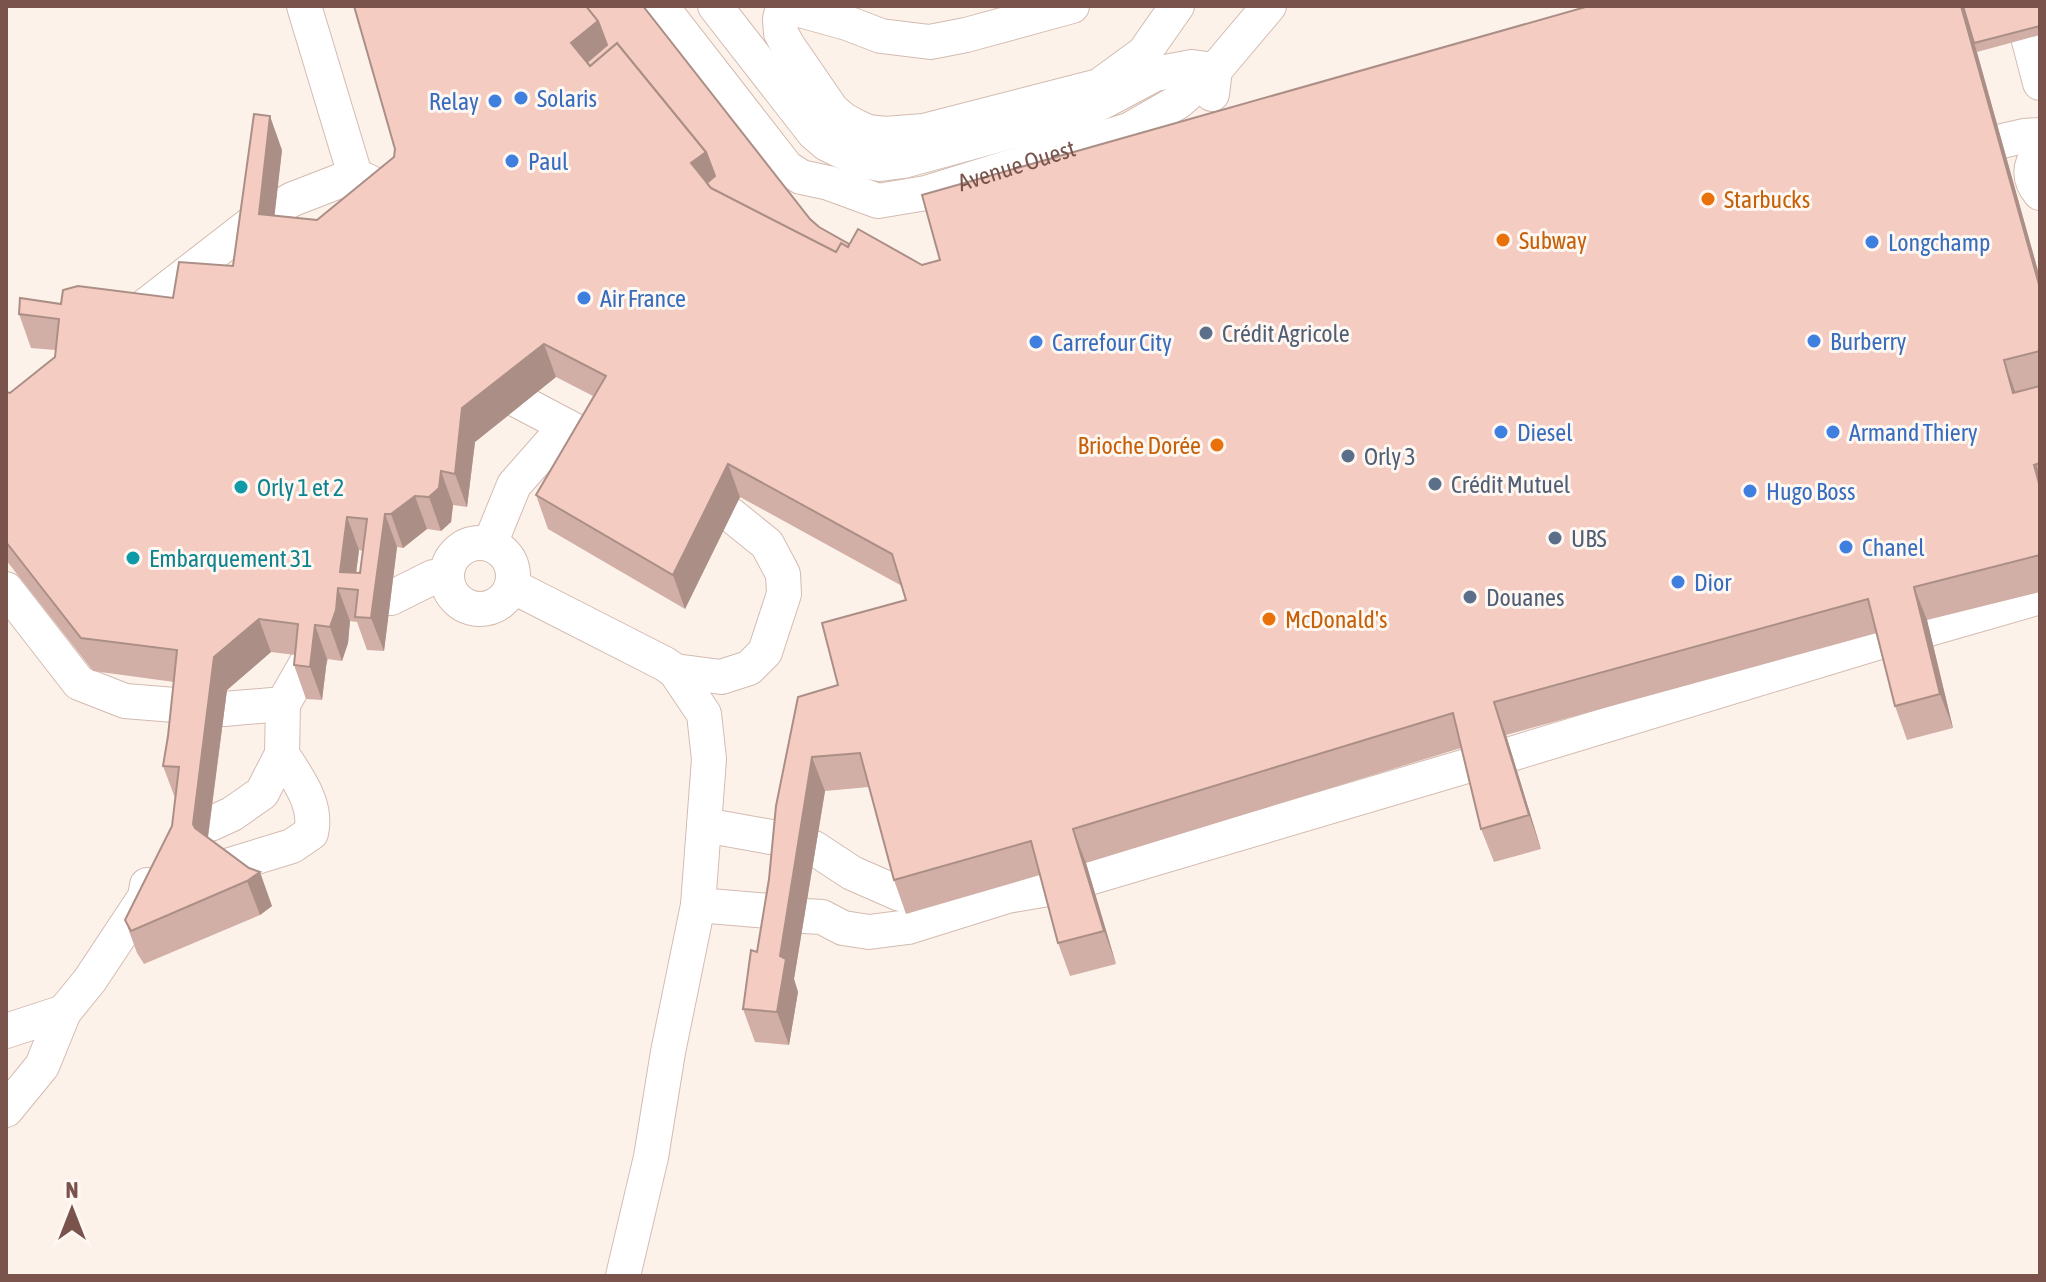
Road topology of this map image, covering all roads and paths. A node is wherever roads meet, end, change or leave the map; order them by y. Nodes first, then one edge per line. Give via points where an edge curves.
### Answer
1 (304, 6) edge
2 (661, 6) edge
3 (715, 6) edge
4 (784, 6) edge
5 (1072, 6) edge
6 (1177, 6) edge
7 (1269, 6) edge
8 (2020, 6) edge
9 (842, 15) edge
10 (1215, 70) junction
11 (2040, 83) edge
12 (2040, 135) edge
13 (2002, 141) edge
14 (2040, 152) edge
15 (355, 175) junction
16 (2040, 193) edge
17 (386, 206) edge
18 (122, 324) edge
19 (598, 443) edge
20 (731, 515) dead end
21 (490, 544) junction
22 (446, 578) junction
23 (512, 586) junction
24 (6, 589) edge
25 (2040, 597) edge
26 (391, 598) dead end
27 (1929, 629) dead end
28 (1883, 641) edge
29 (310, 657) edge
30 (675, 671) junction
31 (283, 704) junction
32 (187, 706) edge
33 (224, 709) dead end
34 (282, 754) junction
35 (1511, 754) edge
36 (1470, 765) edge
37 (262, 793) junction
38 (210, 824) dead end
39 (704, 825) junction
40 (267, 852) junction
41 (217, 869) edge
42 (856, 875) junction
43 (1089, 878) edge
44 (160, 879) edge
45 (1048, 889) edge
46 (900, 894) edge
47 (970, 895) dead end
48 (1007, 896) junction
49 (698, 905) junction
50 (803, 915) junction
51 (64, 1012) junction
52 (6, 1031) edge
53 (6, 1110) edge
54 (623, 1276) edge

1 - 15 lane
2 - 10 lane, Avenue Ouest via 787,168 878,201 926,193 1129,130 1178,102
3 - 10 lane, Avenue Ouest via 814,133 862,161 880,164 1062,120 1155,74 1192,67
4 - 6 lane via 781,33 832,110 868,132 903,134 1099,86 1144,53
4 - 9 lane
5 - 9 lane via 930,42 881,36
7 - 10 lane, Avenue Ouest
8 - 11 lane
12 - 13 lane
14 - 16 lane via 2031,168
15 - 17 lane
15 - 18 lane via 266,214
19 - 21 lane via 540,412
20 - 30 lane via 767,544 783,574 784,594 765,652 749,668 721,677
21 - 22 lane via 459,549
21 - 23 lane via 507,555
22 - 23 lane via 455,599 476,609 498,604
22 - 26 lane via 433,577
23 - 30 lane
24 - 32 lane via 79,683 125,701
25 - 27 lane
28 - 35 lane
29 - 31 lane
30 - 39 lane via 704,714 709,759
31 - 33 lane
31 - 34 lane
34 - 37 lane
34 - 40 lane via 310,804 313,824 303,840
36 - 43 lane
37 - 38 lane
37 - 40 lane via 253,829
39 - 42 lane via 801,844
39 - 49 lane
40 - 41 lane
42 - 46 lane
42 - 50 lane via 839,902
44 - 51 lane
45 - 48 lane
47 - 48 lane
48 - 50 lane via 908,927 869,932
49 - 50 lane
49 - 54 lane
51 - 52 lane
51 - 53 lane via 42,1066

